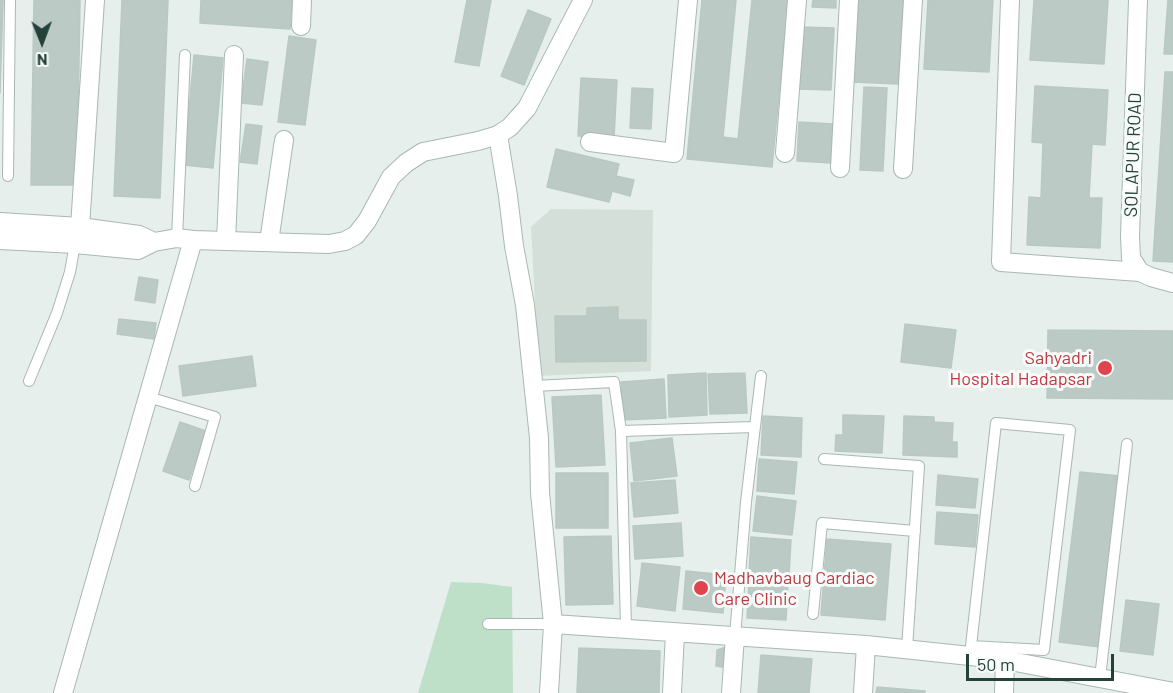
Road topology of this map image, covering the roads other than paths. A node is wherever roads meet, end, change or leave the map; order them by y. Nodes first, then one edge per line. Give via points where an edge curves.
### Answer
1 (10, 0) edge
2 (94, 0) edge
3 (302, 0) edge
4 (583, 0) edge
5 (687, 0) edge
6 (797, 0) edge
7 (849, 0) edge
8 (913, 0) edge
9 (1010, 0) edge
10 (1138, 0) edge
11 (301, 26) dead end
12 (185, 55) dead end
13 (234, 55) dead end
14 (498, 135) junction
15 (284, 140) dead end
16 (590, 142) dead end
17 (784, 153) dead end
18 (840, 168) dead end
19 (903, 169) dead end
20 (8, 176) dead end
21 (0, 222) edge
22 (78, 236) junction
23 (185, 239) junction
24 (0, 240) edge
25 (226, 241) junction
26 (269, 242) junction
27 (1140, 272) junction
28 (1173, 282) edge
29 (761, 376) dead end
30 (28, 381) dead end
31 (534, 386) junction
32 (148, 397) junction
33 (755, 427) junction
34 (621, 431) junction
35 (1127, 444) dead end
36 (824, 459) dead end
37 (195, 486) dead end
38 (915, 531) junction
39 (813, 614) dead end
40 (488, 624) dead end
41 (553, 624) junction
42 (626, 628) junction
43 (675, 633) junction
44 (735, 636) junction
45 (866, 645) junction
46 (907, 649) junction
47 (971, 651) junction
48 (1005, 660) junction
49 (1100, 678) junction
50 (1139, 689) edge
51 (1173, 692) edge
52 (63, 693) edge
53 (549, 693) edge
54 (672, 693) edge
55 (731, 693) edge
56 (863, 693) edge
57 (1004, 693) edge

1 - 20 lane
2 - 22 street
3 - 11 street
4 - 14 street via 527,108
5 - 16 street via 674,153
6 - 17 street
7 - 18 street
8 - 19 street
9 - 27 street via 1001,262
10 - 27 street, SOLAPUR ROAD via 1130,236 1131,258
12 - 23 lane
13 - 25 street
14 - 26 street via 423,152 405,162 391,177 356,236 329,244
14 - 31 street
15 - 26 street
21 - 22 street
22 - 23 street via 138,250 154,242
22 - 24 street
22 - 30 lane via 57,313
23 - 25 street
23 - 32 street
25 - 26 street
27 - 28 street
29 - 33 lane
31 - 34 lane via 614,382
31 - 41 street
32 - 37 lane via 215,417
32 - 52 street
33 - 34 lane
33 - 44 lane
34 - 42 lane
35 - 49 lane
36 - 38 lane via 919,466
38 - 39 lane via 822,523
38 - 46 lane
40 - 41 lane
41 - 42 street
41 - 53 street
42 - 43 street
43 - 44 street
43 - 54 street
44 - 45 street
44 - 55 street
45 - 46 street
45 - 56 street
46 - 47 street
47 - 47 lane via 1044,650 1070,430 996,423
47 - 48 street
48 - 49 street
48 - 57 street
49 - 50 street
50 - 51 street

